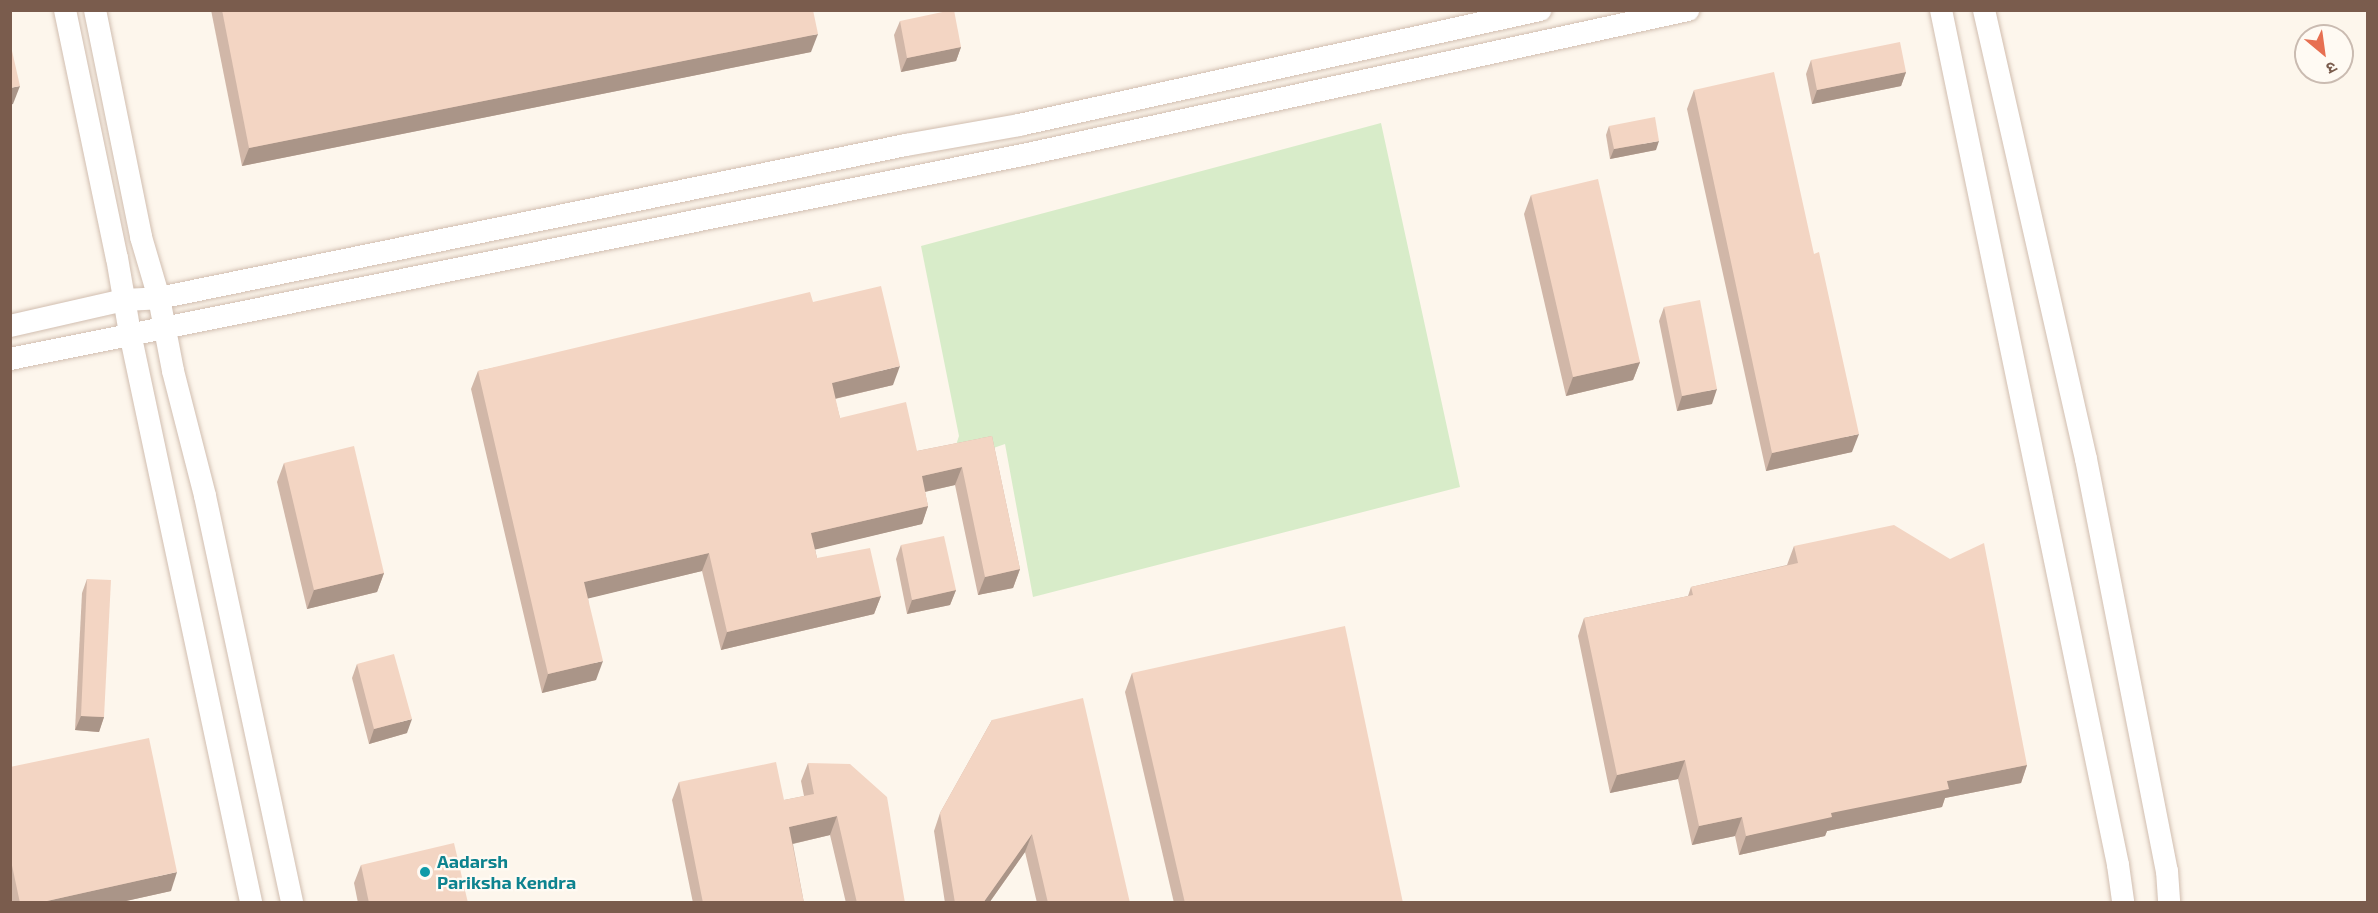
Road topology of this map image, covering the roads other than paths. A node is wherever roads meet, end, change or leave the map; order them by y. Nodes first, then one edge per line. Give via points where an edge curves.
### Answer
1 (65, 10) edge
2 (95, 10) edge
3 (1540, 10) edge
4 (1688, 10) edge
5 (1941, 10) edge
6 (1984, 10) edge
7 (159, 298) junction
8 (124, 300) junction
9 (10, 326) edge
10 (166, 329) junction
11 (130, 333) junction
12 (10, 359) edge
13 (250, 903) edge
14 (292, 903) edge
15 (2123, 903) edge
16 (2169, 903) edge

1 - 8 street
2 - 7 street via 141,237
3 - 7 street via 1019,124
4 - 10 street via 1023,155
5 - 15 street
6 - 16 street via 2086,459 2167,871
7 - 8 street
7 - 10 street
8 - 9 street
8 - 11 street
10 - 11 street
10 - 14 street
11 - 12 street
11 - 13 street

